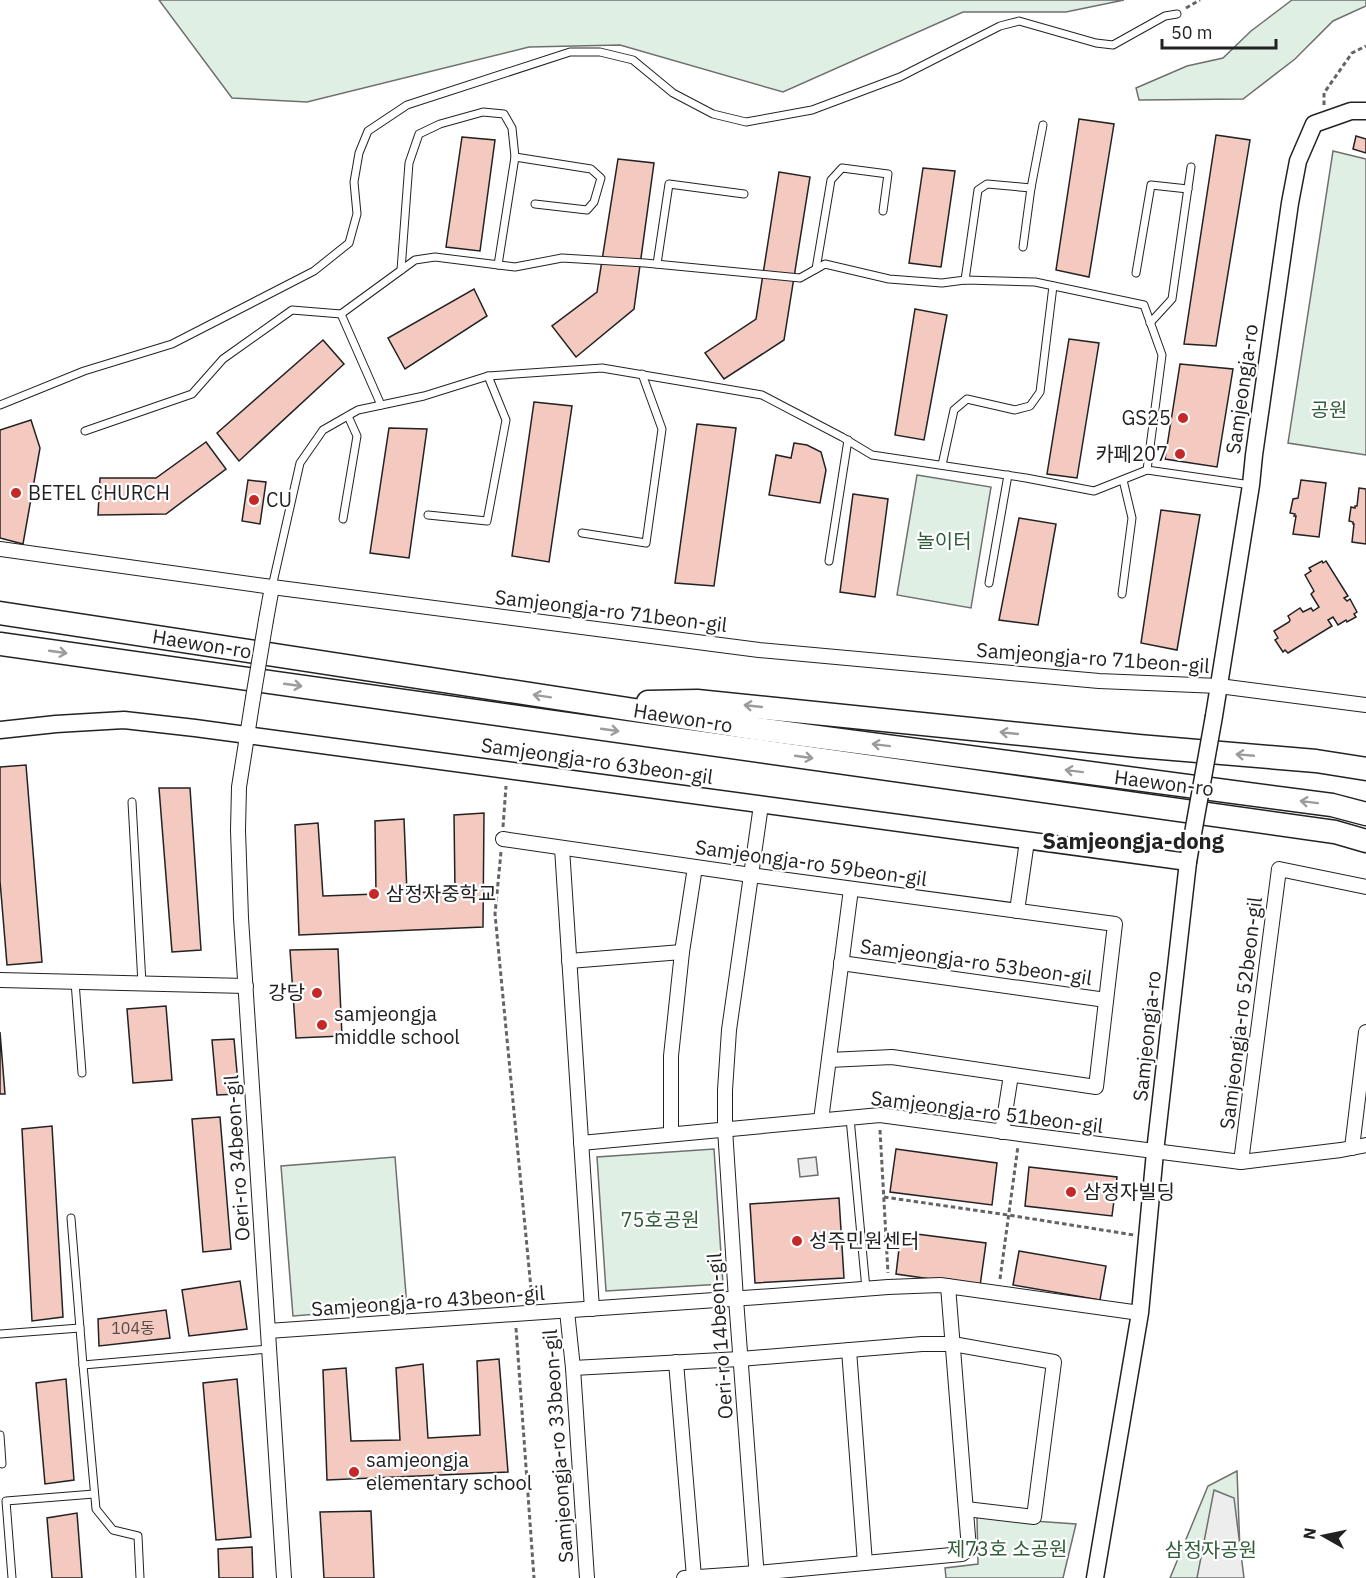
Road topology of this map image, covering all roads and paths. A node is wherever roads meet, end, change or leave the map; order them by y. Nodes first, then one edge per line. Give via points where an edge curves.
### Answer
1 (1200, 0) edge
2 (1178, 14) joint
3 (1366, 46) edge
4 (1366, 111) edge
5 (1324, 121) junction
6 (1043, 125) dead end
7 (515, 157) junction
8 (1191, 167) dead end
9 (1031, 188) junction
10 (1188, 189) junction
11 (744, 194) dead end
12 (535, 204) dead end
13 (883, 211) dead end
14 (1023, 247) dead end
15 (657, 264) junction
16 (498, 265) junction
17 (816, 269) junction
18 (401, 270) junction
19 (1136, 273) dead end
20 (965, 280) junction
21 (1053, 286) junction
22 (341, 314) junction
23 (1150, 323) junction
24 (642, 374) junction
25 (488, 376) junction
26 (0, 405) edge
27 (381, 405) junction
28 (348, 416) junction
29 (85, 431) dead end
30 (848, 440) junction
31 (942, 465) junction
32 (1147, 470) junction
33 (1008, 475) junction
34 (1122, 480) junction
35 (1251, 485) junction
36 (428, 515) dead end
37 (343, 519) dead end
38 (582, 533) dead end
39 (0, 549) edge
40 (829, 561) dead end
41 (989, 584) dead end
42 (272, 587) junction
43 (1122, 594) dead end
44 (0, 613) edge
45 (0, 644) edge
46 (1219, 686) junction
47 (585, 703) junction
48 (1366, 705) edge
49 (0, 730) edge
50 (247, 735) junction
51 (1366, 769) edge
52 (132, 802) dead end
53 (761, 805) junction
54 (1366, 814) edge
55 (503, 839) dead end
56 (1027, 841) junction
57 (1366, 841) edge
58 (562, 848) junction
59 (1188, 862) junction
60 (694, 867) junction
61 (751, 875) junction
62 (1366, 887) edge
63 (850, 888) junction
64 (1017, 911) junction
65 (495, 914) dead end
66 (1115, 924) joint
67 (682, 952) junction
68 (569, 961) junction
69 (841, 963) junction
70 (0, 980) edge
71 (75, 982) junction
72 (142, 984) junction
73 (246, 986) junction
74 (1106, 1000) junction
75 (1366, 1032) edge
76 (829, 1060) junction
77 (82, 1073) dead end
78 (1011, 1075) junction
79 (880, 1114) junction
80 (850, 1117) junction
81 (821, 1120) junction
82 (725, 1129) junction
83 (1002, 1132) junction
84 (671, 1134) junction
85 (1020, 1134) junction
86 (581, 1143) junction
87 (1359, 1146) edge
88 (1155, 1152) junction
89 (1241, 1162) junction
90 (884, 1197) junction
91 (1008, 1215) junction
92 (72, 1218) dead end
93 (1147, 1238) junction
94 (948, 1286) junction
95 (888, 1287) junction
96 (866, 1289) junction
97 (998, 1293) junction
98 (736, 1299) junction
99 (592, 1309) junction
100 (567, 1311) junction
101 (533, 1313) junction
102 (1140, 1313) junction
103 (515, 1314) junction
104 (80, 1328) junction
105 (268, 1332) junction
106 (0, 1334) edge
107 (953, 1344) junction
108 (269, 1349) junction
109 (849, 1350) junction
110 (740, 1359) junction
111 (676, 1362) junction
112 (83, 1365) junction
113 (573, 1368) junction
114 (0, 1435) edge
115 (2, 1464) dead end
116 (94, 1494) junction
117 (966, 1509) junction
118 (865, 1563) junction
119 (757, 1576) edge
120 (694, 1577) edge
121 (12, 1578) edge
122 (140, 1578) edge
123 (284, 1578) edge
124 (534, 1578) edge
125 (587, 1578) edge
126 (684, 1578) edge
127 (1095, 1578) edge

1 - 2 path
2 - 26 lane via 1165,16 1113,45 1019,21 1000,26 900,77 812,110 746,122 713,114 673,93 633,60 600,52 570,52 417,101 368,131 354,182 357,214 349,243 314,271 172,344 84,371
3 - 5 path via 1352,53 1324,93
4 - 5 street via 1351,111
5 - 35 street, Samjeongja-ro via 1314,124 1298,161
6 - 9 lane
7 - 12 lane via 591,169 601,178 594,202 587,210
7 - 16 lane
7 - 18 lane via 512,128 504,114 483,112 440,123 419,134 409,163
8 - 10 lane
9 - 14 lane
9 - 20 lane via 987,184 978,190
10 - 19 lane via 1150,185
10 - 23 lane via 1172,298
11 - 15 lane via 669,184
13 - 17 lane via 888,174 842,168 831,180
15 - 16 lane via 562,258 515,267
15 - 17 lane via 800,278
16 - 18 lane via 435,257 415,260
17 - 20 lane via 825,264 889,279 942,283
18 - 22 lane
20 - 21 lane
21 - 23 lane via 1144,305
21 - 31 lane via 1040,392 1030,406 1014,410 967,399 954,410
22 - 27 lane
22 - 29 lane via 292,310 223,359 192,394
23 - 32 lane via 1161,355
24 - 25 lane via 602,368
24 - 30 lane via 762,395
24 - 38 lane via 662,429 646,543
25 - 27 lane
25 - 36 lane via 506,420 487,521
27 - 28 lane
28 - 37 lane via 357,436
28 - 42 lane via 323,430 300,463
30 - 31 lane via 872,455
30 - 40 lane
31 - 33 lane
32 - 34 lane
32 - 35 lane
33 - 34 lane via 1094,491
33 - 41 lane
34 - 43 lane via 1132,519
35 - 46 street, Samjeongja-ro
39 - 42 street, Samjeongja-ro 71beon-gil
42 - 46 street, Samjeongja-ro 71beon-gil via 759,650 1099,681
42 - 50 street, Oeri-ro 34beon-gil, bridge
47 -> 44 highway, Haewon-ro
45 -> 57 highway, Haewon-ro via 1335,832
46 - 48 street, Samjeongja-ro 71beon-gil
46 - 59 street, Samjeongja-ro, bridge
51 -> 47 highway via 697,701
54 -> 47 highway, Haewon-ro via 1332,805
49 - 50 street, Samjeongja-ro 63beon-gil via 124,720
50 - 53 street, Samjeongja-ro 63beon-gil
50 - 73 street, Oeri-ro 34beon-gil via 238,830
52 - 72 lane
53 - 56 street, Samjeongja-ro 63beon-gil
53 - 61 street, Oeri-ro 14beon-gil
55 - 58 street, Samjeongja-ro 59beon-gil
56 - 59 street, Samjeongja-ro 63beon-gil
56 - 64 street
58 - 60 street, Samjeongja-ro 59beon-gil
58 - 68 street
59 - 88 street, Samjeongja-ro
60 - 61 street, Samjeongja-ro 59beon-gil
60 - 67 street
61 - 63 street, Samjeongja-ro 59beon-gil
61 - 82 street, Oeri-ro 14beon-gil via 729,1030
62 - 89 street, Samjeongja-ro 52beon-gil via 1279,870
63 - 64 street, Samjeongja-ro 59beon-gil
63 - 69 street, Samjeongja-ro 53beon-gil
64 - 66 street, Samjeongja-ro 59beon-gil
65 - 101 path
66 - 74 street, Samjeongja-ro 53beon-gil
67 - 68 street
67 - 84 street via 671,1056
68 - 86 street
69 - 74 street, Samjeongja-ro 53beon-gil
69 - 76 street, Samjeongja-ro 53beon-gil
70 - 71 street
71 - 72 street
71 - 77 lane
72 - 73 street
73 - 105 street, Oeri-ro 34beon-gil
74 - 78 street, Samjeongja-ro 53beon-gil via 1096,1087
75 - 87 street
76 - 78 street, Samjeongja-ro 53beon-gil via 892,1057
76 - 81 street
78 - 83 street
79 - 80 street, Samjeongja-ro 51beon-gil
79 - 83 street, Samjeongja-ro 51beon-gil
79 - 90 path
80 - 81 street, Samjeongja-ro 51beon-gil
80 - 96 lane
81 - 82 street, Samjeongja-ro 51beon-gil
82 - 84 street, Samjeongja-ro 51beon-gil
82 - 98 street, Oeri-ro 14beon-gil
83 - 85 street, Samjeongja-ro 51beon-gil
84 - 86 street, Samjeongja-ro 51beon-gil
85 - 88 street, Samjeongja-ro 51beon-gil
85 - 91 path
86 - 99 street
87 - 89 street
88 - 89 street
88 - 93 street, Samjeongja-ro
90 - 91 path
90 - 95 path
91 - 93 path
91 - 97 path
92 - 104 lane
93 - 102 street, Samjeongja-ro
94 - 95 street, Samjeongja-ro 43beon-gil
94 - 97 street, Samjeongja-ro 43beon-gil
94 - 107 street
95 - 96 street, Samjeongja-ro 43beon-gil
96 - 98 street, Samjeongja-ro 43beon-gil
97 - 102 street, Samjeongja-ro 43beon-gil
98 - 99 street, Samjeongja-ro 43beon-gil
98 - 110 street, Oeri-ro 14beon-gil
99 - 100 street, Samjeongja-ro 43beon-gil
100 - 101 street, Samjeongja-ro 43beon-gil
100 - 113 street, Samjeongja-ro 33beon-gil
101 - 103 street, Samjeongja-ro 43beon-gil
102 - 127 street, Samjeongja-ro
103 - 105 street, Samjeongja-ro 43beon-gil
103 - 124 path
104 - 106 lane
104 - 112 lane
105 - 108 street, Oeri-ro 34beon-gil
107 - 109 street
107 - 117 street
107 - 117 street via 1054,1362 1034,1517
108 - 112 lane
108 - 123 street, Oeri-ro 34beon-gil
109 - 110 street
109 - 118 street
110 - 111 street
110 - 119 street, Oeri-ro 14beon-gil
111 - 113 street
111 - 120 street
112 - 116 lane
113 - 125 street, Samjeongja-ro 33beon-gil
114 - 115 lane
116 - 121 lane via 6,1501
116 - 122 lane via 96,1509 113,1530 138,1536
117 - 118 street via 969,1549 962,1554
118 - 119 street
119 - 120 street
120 - 126 street

